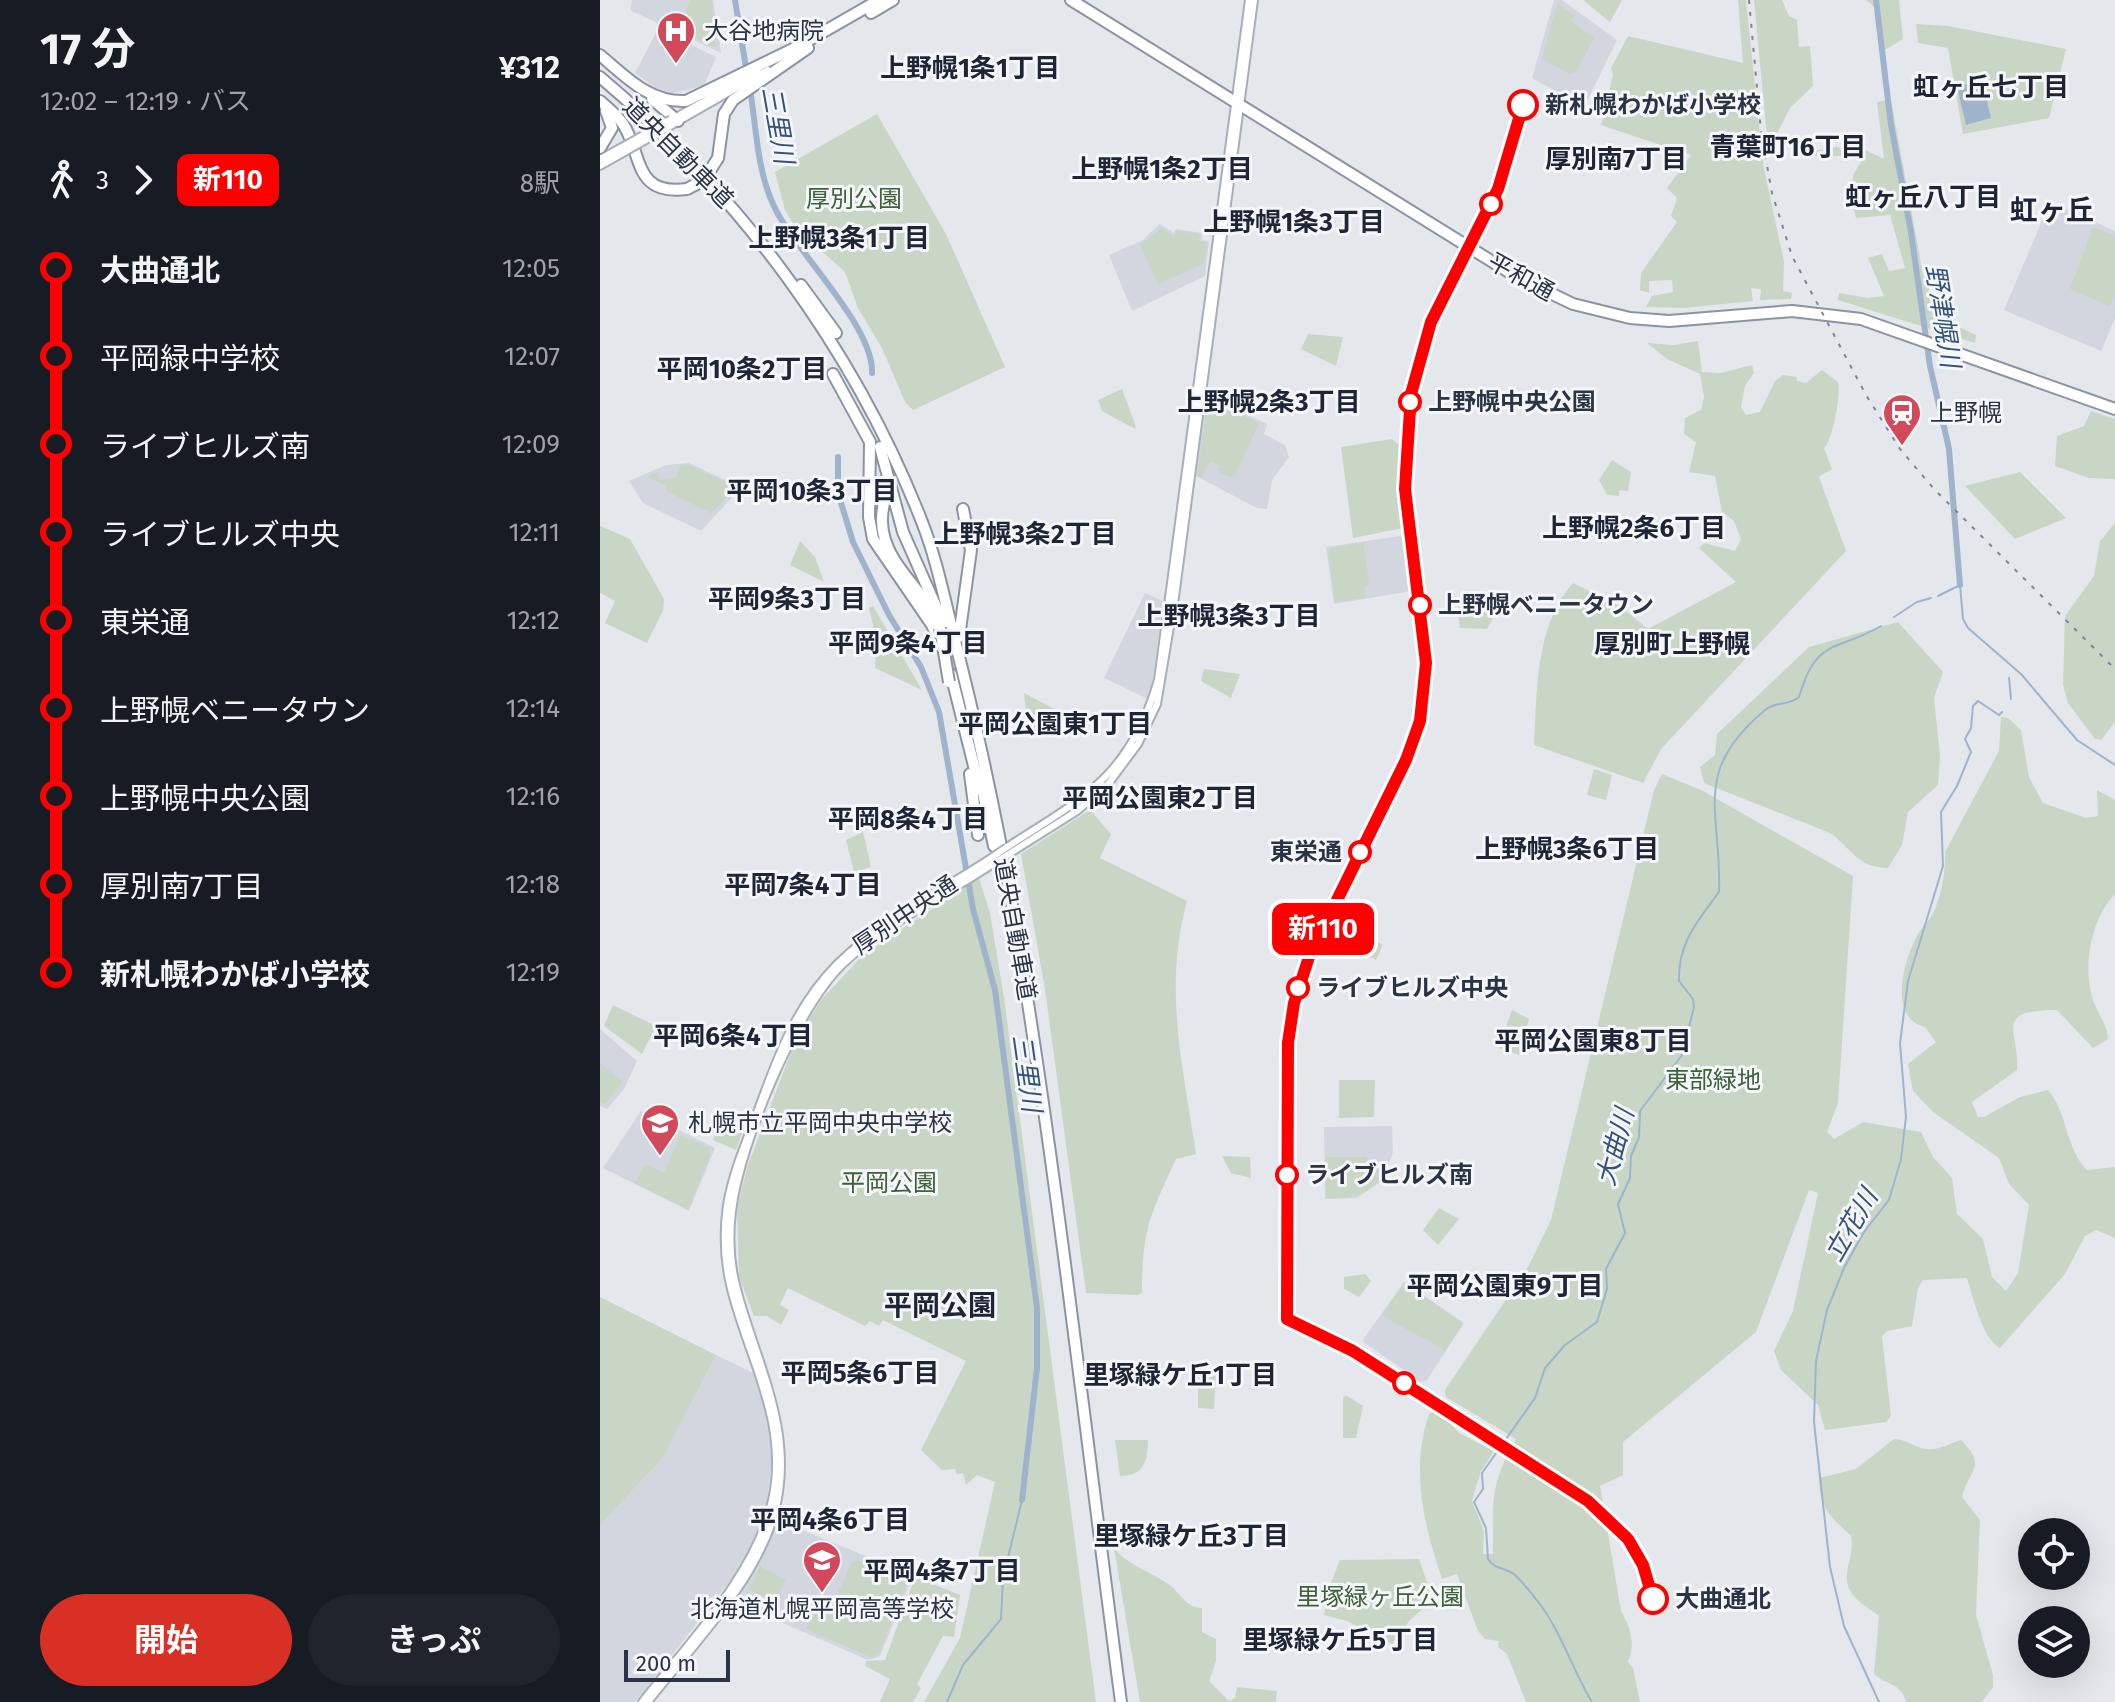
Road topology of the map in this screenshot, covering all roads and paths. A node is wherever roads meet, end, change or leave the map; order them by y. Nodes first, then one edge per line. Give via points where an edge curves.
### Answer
1 (879, 0) edge
2 (893, 0) edge
3 (1071, 0) edge
4 (1083, 0) edge
5 (1251, 0) edge
6 (800, 49) junction
7 (600, 55) edge
8 (766, 69) junction
9 (600, 77) edge
10 (738, 83) junction
11 (600, 85) edge
12 (645, 92) junction
13 (1238, 98) junction
14 (600, 103) edge
15 (674, 121) junction
16 (600, 148) edge
17 (623, 150) junction
18 (600, 159) edge
19 (600, 166) edge
20 (724, 197) junction
21 (836, 333) dead end
22 (833, 374) dead end
23 (2115, 406) edge
24 (880, 447) junction
25 (963, 509) dead end
26 (974, 713) junction
27 (989, 819) junction
28 (978, 835) dead end
29 (961, 881) junction
30 (642, 1702) edge
31 (648, 1702) edge
32 (1114, 1702) edge
33 (1121, 1702) edge

1 - 6 highway
2 - 6 highway
3 - 13 highway, 平和通
4 - 13 highway, 平和通
5 - 13 main road, 厚別中央通
6 - 8 highway
7 - 12 highway
8 - 10 highway
8 - 14 highway, bridge via 733,100 724,114 718,158 704,180 687,189 664,189 650,181 637,165 623,125
9 - 20 highway, 道央自動車道 via 667,136
10 - 12 highway via 686,101 666,101
10 - 15 main road
11 - 24 highway, 道央自動車道 via 687,166 773,268 836,364
12 - 15 highway
13 - 23 highway, 平和通 via 1532,279 1581,300 1655,314 1820,306 1863,313
13 - 29 main road, 厚別中央通, bridge via 1152,703 1133,743 1096,787
14 - 16 highway via 612,128
15 - 17 main road, bridge
17 - 18 main road
17 - 19 main road
20 - 21 highway via 768,241
20 - 26 highway, 道央自動車道 via 808,307 876,424 923,525
22 - 27 highway via 870,442 873,539 940,642
24 - 27 highway, 道央自動車道 via 903,532 945,626
24 - 28 highway, bridge via 886,472 884,536 940,628
25 - 26 highway via 971,550 958,633
26 - 33 highway, 道央自動車道 via 1028,1000
27 - 32 highway, 道央自動車道 via 1021,997
29 - 30 main road, 厚別中央通 via 879,930 835,966 803,1006 775,1062 735,1170 725,1234 731,1291 773,1417 777,1459 772,1501 747,1566
29 - 31 main road, 厚別中央通 via 843,964 805,1013 781,1062 738,1179 730,1238 736,1288 779,1419 782,1466 775,1510 749,1572

